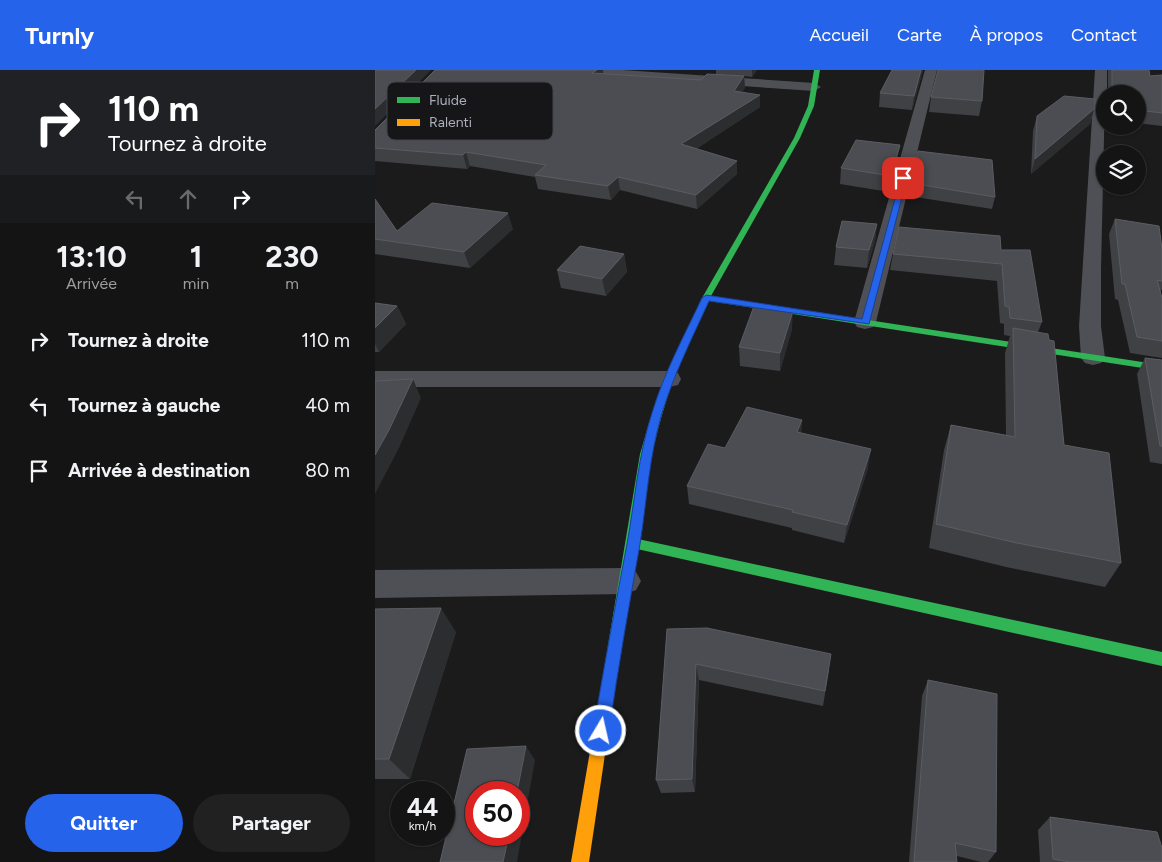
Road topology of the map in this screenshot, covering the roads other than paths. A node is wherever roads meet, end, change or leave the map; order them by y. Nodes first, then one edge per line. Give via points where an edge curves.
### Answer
1 (565, 70) edge
2 (817, 70) edge
3 (931, 70) edge
4 (1101, 70) edge
5 (593, 71) edge
6 (815, 87) junction
7 (706, 298) junction
8 (865, 322) junction
9 (1093, 358) junction
10 (1162, 368) edge
11 (375, 379) edge
12 (669, 379) junction
13 (633, 544) junction
14 (625, 581) junction
15 (375, 584) edge
16 (1162, 660) edge
17 (580, 862) edge

1 - 5 street
2 - 6 main road
3 - 8 street
4 - 9 street via 1091,269
5 - 6 street
6 - 7 main road via 811,106 797,138
7 - 8 main road
7 - 12 main road
8 - 9 main road
9 - 10 main road
11 - 12 street
12 - 13 main road via 646,454
13 - 14 main road
13 - 16 main road
14 - 15 street
14 - 17 main road

